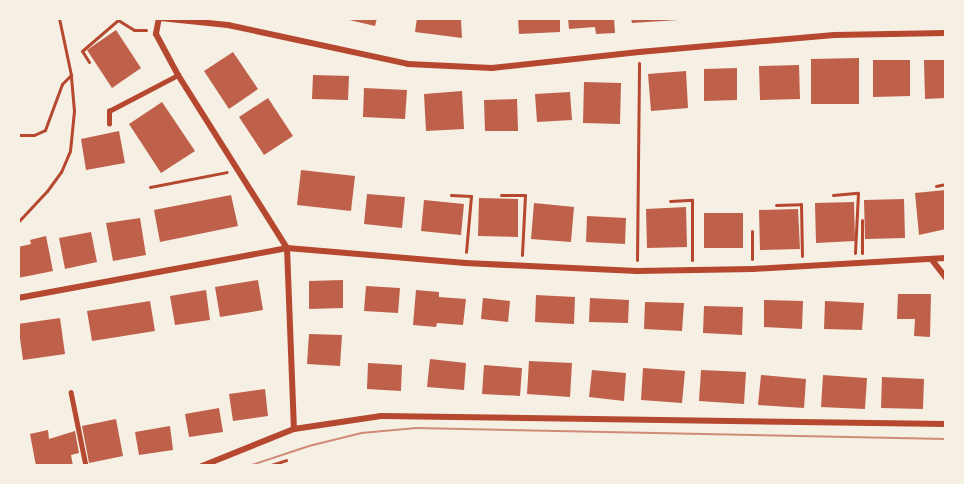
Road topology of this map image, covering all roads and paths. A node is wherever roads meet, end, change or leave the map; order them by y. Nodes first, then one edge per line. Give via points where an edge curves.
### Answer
1 (59, 18) edge
2 (160, 18) edge
3 (157, 30) junction
4 (946, 33) edge
5 (639, 52) junction
6 (89, 62) dead end
7 (71, 75) junction
8 (178, 75) junction
9 (109, 124) dead end
10 (18, 135) edge
11 (238, 170) junction
12 (946, 184) edge
13 (936, 186) dead end
14 (150, 187) dead end
15 (451, 195) dead end
16 (501, 195) dead end
17 (833, 195) dead end
18 (670, 201) dead end
19 (776, 205) dead end
20 (862, 220) dead end
21 (18, 222) edge
22 (752, 231) dead end
23 (287, 248) junction
24 (946, 258) edge
25 (932, 260) junction
26 (465, 263) junction
27 (854, 264) junction
28 (863, 264) junction
29 (521, 266) junction
30 (802, 267) junction
31 (753, 269) junction
32 (692, 270) junction
33 (637, 271) junction
34 (946, 278) edge
35 (18, 298) edge
36 (71, 392) dead end
37 (946, 424) edge
38 (294, 429) junction
39 (286, 460) dead end
40 (86, 466) edge
41 (202, 466) edge
42 (268, 466) edge

1 - 7 path
2 - 3 street
2 - 5 street via 228,25 408,64 492,68
3 - 6 path via 134,30 118,20 81,51
3 - 8 street
4 - 5 street via 834,35
5 - 33 path
7 - 10 path via 62,84 45,130
7 - 21 path via 74,111 70,151 51,185
8 - 9 lane via 109,111
8 - 11 street
11 - 14 path
11 - 23 street
12 - 13 path
15 - 26 path via 471,195
16 - 29 path via 525,195
17 - 27 path via 858,193
18 - 32 path via 692,200
19 - 30 path via 801,204
20 - 28 path
22 - 31 path
23 - 26 street
23 - 35 street
23 - 38 street
24 - 25 street
25 - 28 street
25 - 34 street
26 - 29 street
27 - 28 street
27 - 30 street
29 - 33 street
30 - 31 street
31 - 32 street
32 - 33 street
36 - 40 lane
37 - 38 street via 381,416
38 - 41 street
39 - 42 path

